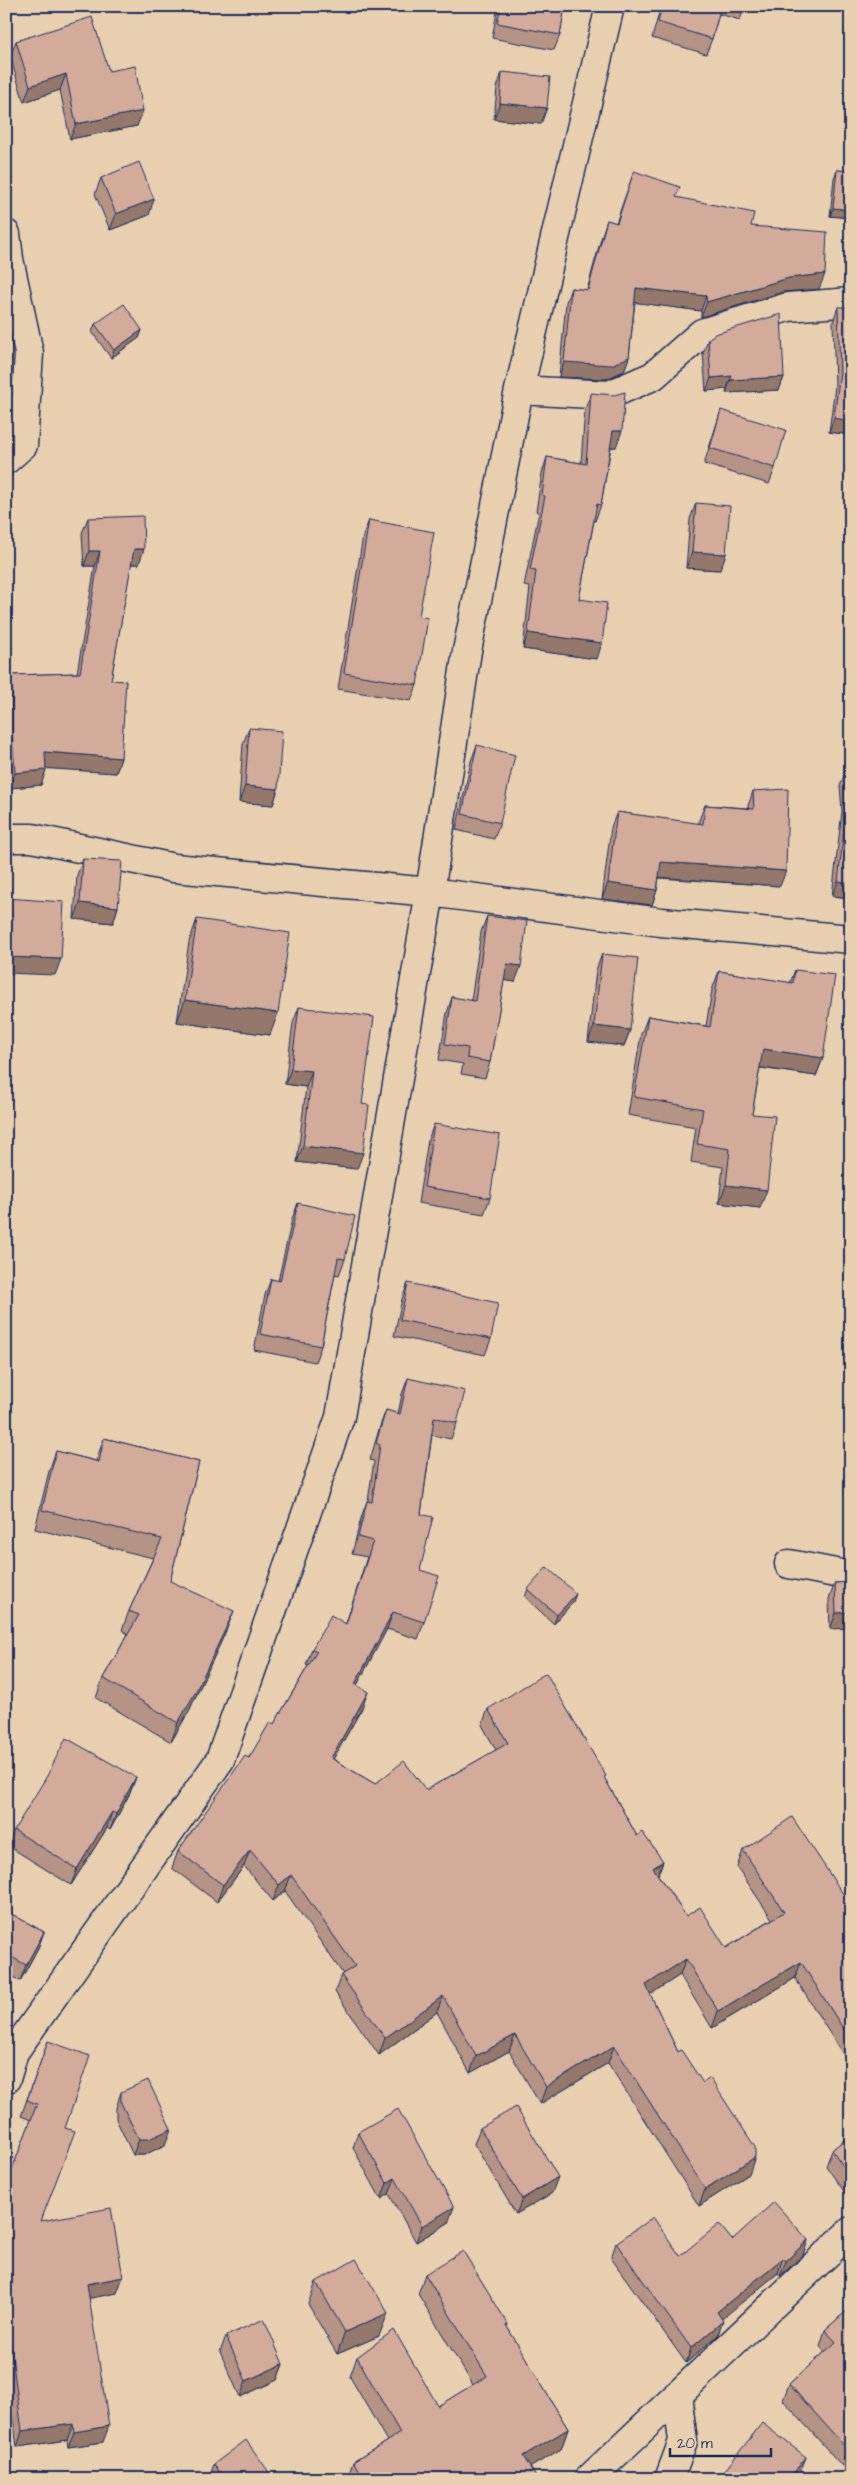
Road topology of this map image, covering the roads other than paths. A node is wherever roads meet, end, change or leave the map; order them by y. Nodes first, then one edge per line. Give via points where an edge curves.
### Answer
1 (610, 6) edge
2 (6, 234) edge
3 (851, 302) edge
4 (519, 390) junction
5 (6, 460) edge
6 (6, 838) edge
7 (430, 892) junction
8 (851, 939) edge
9 (789, 1564) dead end
10 (851, 1576) edge
11 (6, 2079) edge
12 (851, 2231) edge
13 (677, 2395) junction
14 (589, 2479) edge
15 (669, 2479) edge

1 - 4 street
2 - 5 street via 8,259 29,353 23,446
3 - 4 street via 788,308 702,333 653,376 609,395
4 - 7 street via 467,650
6 - 7 street via 32,838 174,868
7 - 8 street via 661,922
7 - 11 street via 340,1418 220,1760 14,2052
9 - 10 street
12 - 13 street
13 - 14 street
13 - 15 street via 683,2442

